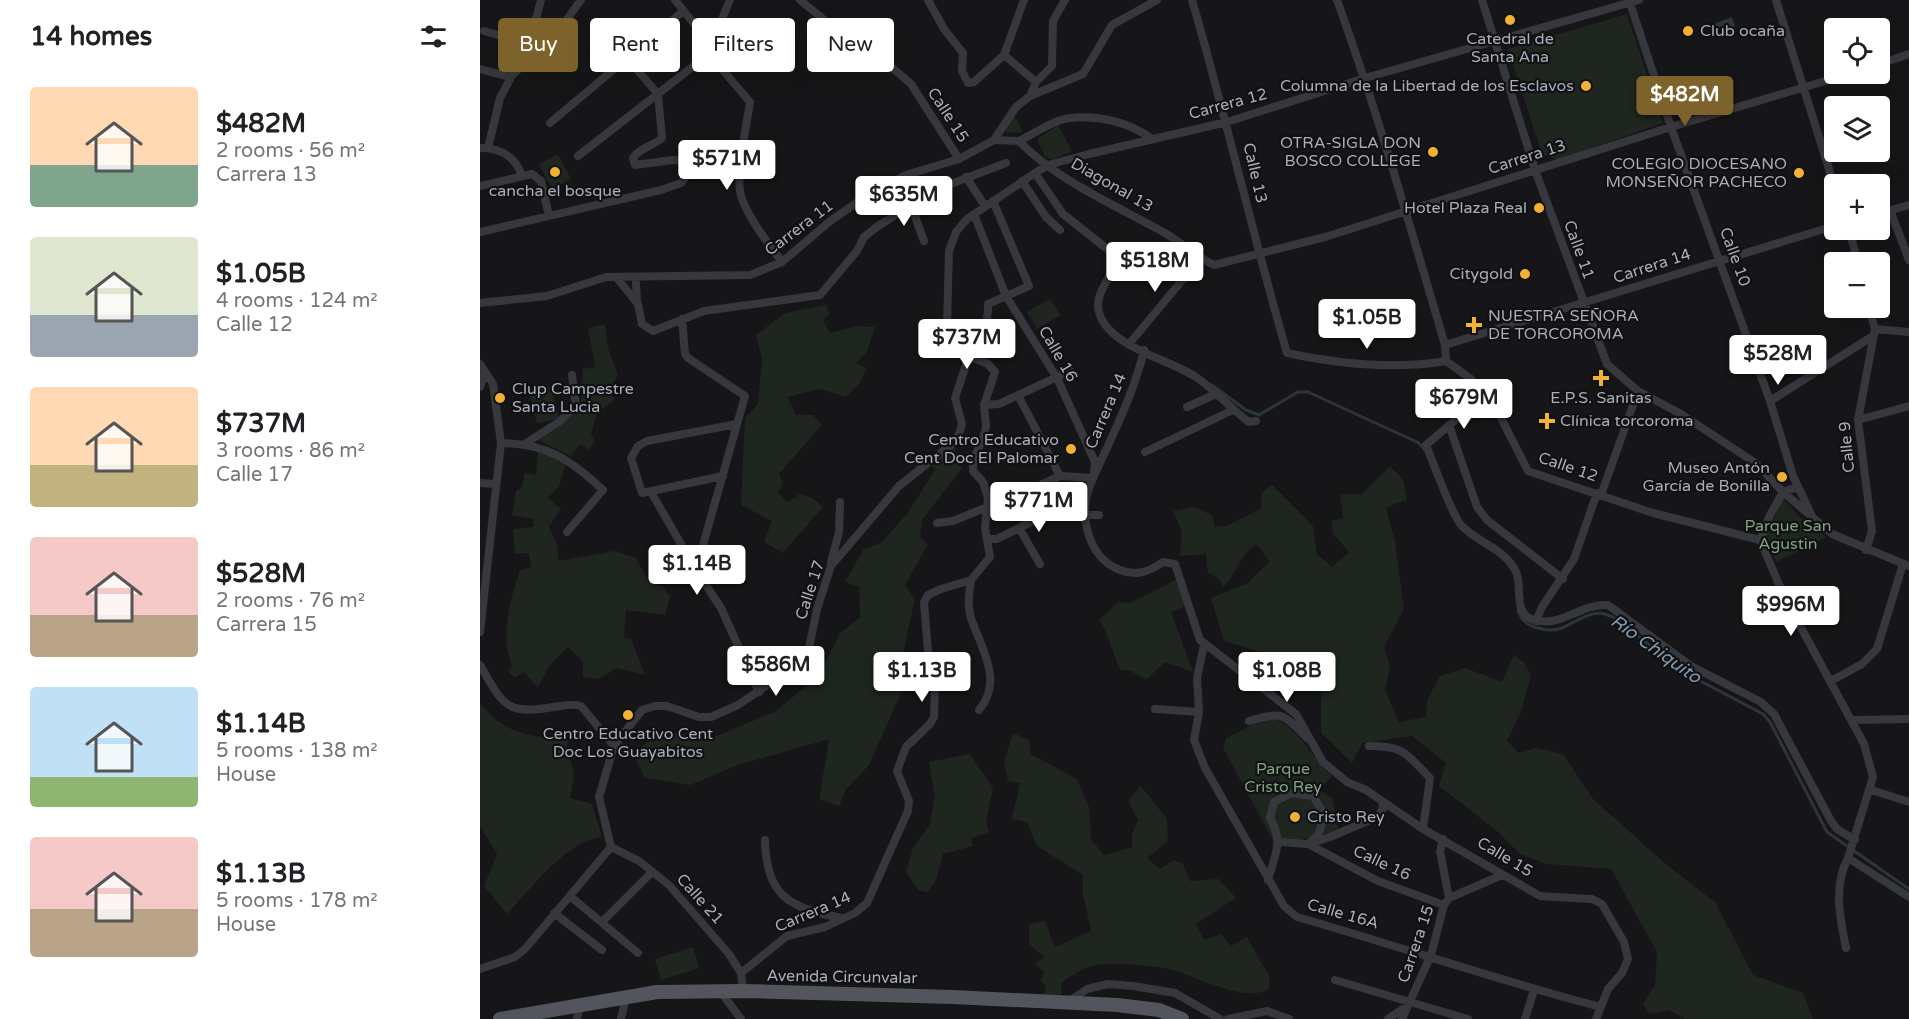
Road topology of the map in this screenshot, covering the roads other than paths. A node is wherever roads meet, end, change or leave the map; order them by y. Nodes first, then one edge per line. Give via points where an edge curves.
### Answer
1 (541, 0) edge
2 (581, 0) edge
3 (675, 0) edge
4 (730, 0) edge
5 (800, 0) edge
6 (928, 0) edge
7 (1024, 0) edge
8 (1065, 0) edge
9 (1157, 0) edge
10 (1192, 0) edge
11 (1337, 0) edge
12 (1482, 0) edge
13 (1776, 0) edge
14 (1632, 1) edge
15 (682, 12) junction
16 (536, 18) edge
17 (675, 18) edge
18 (723, 18) edge
19 (692, 26) edge
20 (484, 31) dead end
21 (498, 35) edge
22 (1495, 40) junction
23 (1909, 54) edge
24 (1004, 55) junction
25 (1890, 61) edge
26 (692, 65) edge
27 (480, 69) edge
28 (512, 72) edge
29 (610, 72) edge
30 (639, 72) edge
31 (727, 72) edge
32 (510, 76) junction
33 (1365, 78) junction
34 (1036, 82) junction
35 (1824, 82) edge
36 (1803, 88) junction
37 (658, 94) junction
38 (1030, 96) junction
39 (1227, 122) junction
40 (550, 123) dead end
41 (1671, 127) junction
42 (1152, 138) junction
43 (994, 140) junction
44 (1019, 141) junction
45 (484, 148) edge
46 (578, 156) dead end
47 (959, 159) junction
48 (698, 160) junction
49 (1006, 163) dead end
50 (741, 164) junction
51 (1048, 165) junction
52 (1535, 170) junction
53 (1035, 173) junction
54 (1830, 174) edge
55 (522, 176) junction
56 (966, 177) junction
57 (1022, 181) junction
58 (480, 186) edge
59 (910, 203) junction
60 (989, 204) junction
61 (1909, 205) edge
62 (1890, 210) joint
63 (1406, 212) junction
64 (974, 214) junction
65 (549, 216) junction
66 (1824, 229) edge
67 (1060, 230) dead end
68 (480, 232) edge
69 (924, 241) dead end
70 (1258, 253) junction
71 (1200, 259) junction
72 (1721, 260) junction
73 (1909, 260) edge
74 (782, 262) junction
75 (1214, 265) joint
76 (616, 277) junction
77 (636, 283) dead end
78 (1006, 296) junction
79 (480, 303) edge
80 (638, 304) junction
81 (1583, 304) junction
82 (1871, 318) edge
83 (682, 319) junction
84 (1874, 332) junction
85 (1909, 332) edge
86 (1129, 344) junction
87 (1445, 345) junction
88 (961, 346) junction
89 (1144, 350) junction
90 (969, 356) junction
91 (1446, 361) junction
92 (483, 368) edge
93 (1070, 371) dead end
94 (572, 375) dead end
95 (1057, 378) junction
96 (480, 387) edge
97 (1638, 392) junction
98 (1216, 394) junction
99 (1018, 395) junction
100 (1485, 396) junction
101 (1770, 401) junction
102 (984, 405) junction
103 (1909, 406) edge
104 (1187, 407) dead end
105 (1233, 410) junction
106 (1858, 420) junction
107 (1256, 421) dead end
108 (737, 424) junction
109 (1449, 425) junction
110 (501, 443) junction
111 (526, 443) junction
112 (1145, 452) dead end
113 (723, 476) junction
114 (1060, 476) junction
115 (1093, 478) junction
116 (480, 483) edge
117 (495, 484) junction
118 (1797, 487) junction
119 (651, 492) junction
120 (1783, 492) junction
121 (1599, 494) junction
122 (1086, 498) junction
123 (840, 502) dead end
124 (987, 507) junction
125 (1084, 515) junction
126 (1099, 515) dead end
127 (1816, 521) junction
128 (937, 523) dead end
129 (1019, 528) junction
130 (567, 532) dead end
131 (987, 539) junction
132 (1760, 540) junction
133 (1866, 550) junction
134 (1040, 564) dead end
135 (1906, 565) edge
136 (831, 566) junction
137 (696, 570) junction
138 (1563, 579) junction
139 (971, 580) junction
140 (481, 609) edge
141 (1536, 621) junction
142 (480, 632) edge
143 (1204, 645) junction
144 (480, 665) edge
145 (1831, 681) junction
146 (759, 692) junction
147 (1155, 709) dead end
148 (979, 710) dead end
149 (1199, 712) junction
150 (1909, 719) edge
151 (1852, 720) junction
152 (1249, 721) dead end
153 (1310, 741) junction
154 (614, 746) junction
155 (1369, 746) dead end
156 (1871, 790) junction
157 (1382, 801) junction
158 (1909, 802) edge
159 (1423, 829) junction
160 (1443, 839) junction
161 (765, 840) dead end
162 (1279, 842) junction
163 (1308, 844) junction
164 (611, 847) junction
165 (1852, 849) junction
166 (652, 872) junction
167 (1502, 875) junction
168 (1268, 880) junction
169 (570, 896) junction
170 (1909, 897) edge
171 (1447, 902) junction
172 (554, 913) junction
173 (843, 919) junction
174 (603, 921) junction
175 (1846, 948) dead end
176 (602, 951) dead end
177 (638, 952) dead end
178 (1431, 956) junction
179 (480, 969) edge
180 (741, 973) junction
181 (1335, 980) dead end
182 (1534, 990) junction
183 (720, 991) junction
184 (743, 991) junction
185 (626, 997) junction
186 (1065, 1004) junction
187 (1411, 1004) junction
188 (1601, 1007) junction
189 (578, 1012) edge
190 (500, 1019) edge
191 (621, 1019) edge
192 (741, 1019) edge
193 (1182, 1019) edge
194 (1220, 1019) edge
195 (1228, 1019) edge
196 (1289, 1019) edge
197 (1388, 1019) edge
198 (1402, 1019) edge
199 (1468, 1019) edge
200 (1525, 1019) edge
201 (1596, 1019) edge
202 (1603, 1019) edge

1 - 16 street
2 - 32 street via 554,37
3 - 15 street
4 - 18 street
5 - 47 street, Calle 15 via 911,84
6 - 24 street via 963,53 968,83
7 - 24 street
8 - 34 street, Carrera 11 via 1053,21 1052,66
9 - 38 street, Carrera 11 via 1112,25 1083,74
10 - 39 street, Calle 13
11 - 33 street
12 - 22 street, Calle 11
13 - 36 street
14 - 22 street, Carrera 12
14 - 41 street, Calle 10
15 - 17 street
15 - 19 street
20 - 21 street
22 - 33 street, Carrera 12
22 - 52 street, Calle 11
23 - 25 street
24 - 34 street
26 - 37 street
27 - 32 street
28 - 32 street
29 - 40 street
30 - 37 street
31 - 50 street via 750,102
32 - 45 street
33 - 39 street, Carrera 12
33 - 63 street
34 - 38 street, Carrera 11
35 - 36 street, Carrera 13
36 - 41 street, Carrera 13
36 - 54 street
37 - 46 street
37 - 48 street via 662,138 637,152 633,162 644,166 658,161
38 - 43 street, Carrera 11 via 1016,107
39 - 42 street, Carrera 12
39 - 70 street, Calle 13
41 - 52 street, Carrera 13
41 - 72 street, Calle 10
42 - 44 street via 1113,120 1069,118
42 - 51 street, Carrera 12
43 - 44 street
43 - 47 street, Carrera 11
44 - 51 street, Diagonal 13
45 - 55 street via 500,150 510,157 518,164
47 - 74 street, Carrera 11 via 906,175 866,196
48 - 50 street
48 - 65 street via 681,183
49 - 56 street
50 - 74 street via 741,197
51 - 53 street, Carrera 12
51 - 71 street, Diagonal 13 via 1167,234
52 - 63 street, Carrera 13
52 - 81 street, Calle 11
53 - 57 street, Carrera 12
53 - 86 street via 1063,214 1111,252 1114,266 1099,293 1098,312 1116,337
55 - 58 street
55 - 65 street via 538,177
56 - 59 street
56 - 60 street
57 - 60 street, Carrera 12
57 - 67 street via 1046,217
59 - 69 street
59 - 83 street via 864,237 858,251 820,295 714,309
60 - 64 street, Carrera 12
60 - 78 street via 1029,286
61 - 62 street
62 - 73 street
63 - 70 street, Carrera 13
63 - 87 street
64 - 78 street, Calle 16
64 - 88 street via 956,232 948,267 947,325
65 - 68 street
66 - 72 street, Carrera 14
70 - 75 street, Carrera 13
70 - 91 street, Calle 13 via 1287,353 1383,365
71 - 75 street, Diagonal 13
71 - 86 street
72 - 81 street, Carrera 14
72 - 101 street, Calle 10
74 - 76 street, Carrera 11 via 750,275
76 - 79 street, Carrera 11 via 583,283 548,296
76 - 80 street
77 - 80 street
78 - 88 street via 988,304 982,332
78 - 95 street, Calle 16
80 - 83 street via 646,329 653,331
81 - 87 street, Carrera 14
81 - 97 street, Calle 11 via 1606,364
82 - 84 street, Calle 9
83 - 108 street via 688,358 746,396
84 - 85 street
84 - 101 street
84 - 106 street, Calle 9
86 - 89 street
87 - 91 street
88 - 90 street
89 - 98 street via 1193,375
89 - 115 street, Carrera 14 via 1136,379
90 - 102 street via 988,364 995,372
90 - 136 street, Calle 17 via 955,398 962,424 959,434 899,486
91 - 100 street, Calle 12
92 - 96 street
92 - 110 street via 495,394
93 - 95 street
94 - 111 street via 576,405 559,422
95 - 99 street
95 - 115 street, Calle 16 via 1095,462
97 - 120 street, Calle 11 via 1681,414 1757,464
97 - 121 street
98 - 104 street
98 - 105 street
99 - 102 street via 999,404
99 - 114 street
100 - 109 street
100 - 121 street, Calle 12 via 1498,412 1528,471
101 - 118 street, Calle 10
102 - 124 street via 986,427 973,460 973,471 986,489
103 - 106 street
105 - 107 street via 1249,422
105 - 112 street
106 - 133 street, Calle 9 via 1872,531
108 - 113 street
108 - 119 street via 638,446 631,458 639,491
109 - 138 street via 1477,507 1487,520
109 - 141 street via 1426,444 1460,524 1506,556 1519,579 1521,608
110 - 111 street
110 - 117 street
111 - 130 street via 544,448 580,469 603,490
113 - 119 street
113 - 137 street
114 - 115 street
114 - 124 street
115 - 122 street, Carrera 14
116 - 117 street
117 - 140 street
118 - 120 street
118 - 127 street, Calle 10
119 - 137 street
120 - 127 street, Calle 11
120 - 132 street
121 - 132 street, Calle 12 via 1653,513
121 - 138 street
122 - 125 street, Carrera 14
122 - 129 street
123 - 136 street via 839,532
124 - 128 street
124 - 131 street
125 - 126 street
125 - 143 street via 1087,535 1099,554 1115,568 1128,574 1152,570 1163,562 1175,564
127 - 133 street, Calle 11 via 1832,534
129 - 131 street via 998,539
129 - 134 street
131 - 139 street via 990,556
132 - 145 street via 1784,596
133 - 135 street, Calle 11
135 - 145 street via 1877,649 1862,664
136 - 146 street, Calle 17 via 809,648 800,663
137 - 146 street via 721,608
138 - 141 street
139 - 148 street via 971,618 990,664 987,700
139 - 173 street, Carrera 14 via 928,595 924,602 928,652 936,682 935,708 930,724 906,747 897,771 909,801 908,810 867,903
140 - 142 street
141 - 165 street via 1555,622 1596,604 1608,605 1691,666 1761,702 1774,714 1832,821
143 - 149 street, Calle 16A via 1197,678
143 - 153 street via 1296,714
144 - 154 street via 509,706 519,711 581,706
145 - 151 street
146 - 154 street, Calle 17 via 711,717 667,706 648,708
147 - 149 street
149 - 168 street, Calle 16A via 1194,740 1205,768
150 - 151 street
151 - 156 street via 1873,777
152 - 153 street via 1276,713 1283,715
153 - 157 street, Calle 15 via 1323,762 1347,782
154 - 164 street, Calle 17 via 599,796
155 - 159 street via 1394,746 1430,778
156 - 158 street
156 - 165 street
157 - 159 street, Calle 15
157 - 163 street via 1383,809 1377,817
159 - 160 street, Calle 15
160 - 167 street, Calle 15
160 - 171 street via 1440,851
161 - 173 street via 766,867 776,888 812,912
162 - 163 street
162 - 163 street via 1279,832 1270,818 1274,801 1292,793 1313,796 1325,816 1318,834
162 - 168 street
163 - 171 street, Calle 16 via 1378,881
164 - 166 street, Calle 21
164 - 169 street
165 - 170 street
165 - 175 street via 1842,870 1839,893
166 - 174 street
166 - 180 street, Calle 21 via 705,925
167 - 171 street, Carrera 15
167 - 188 street, Calle 15 via 1540,896 1602,903 1624,942 1628,960
168 - 178 street, Calle 16A via 1284,906 1297,917
169 - 172 street
169 - 174 street
171 - 178 street, Carrera 15
172 - 176 street
172 - 179 street via 515,957
173 - 180 street, Carrera 14 via 810,932 786,936
174 - 177 street
178 - 182 street, Calle 16A
178 - 187 street, Carrera 15
180 - 184 street, Calle 21
181 - 187 street
182 - 188 street, Calle 16A
182 - 200 street
183 - 184 main road, Avenida Circunvalar
183 - 185 main road, Avenida Circunvalar via 657,992
183 - 192 street
184 - 186 main road, Avenida Circunvalar
185 - 189 main road, Avenida Circunvalar
185 - 191 street
186 - 193 main road, Avenida Circunvalar via 1138,1007
186 - 194 street via 1086,989 1108,984 1133,986 1175,993
187 - 197 street
187 - 198 street, Carrera 15
187 - 199 street
188 - 201 street
188 - 202 street
189 - 190 main road, Avenida Circunvalar
195 - 196 street via 1267,1011

